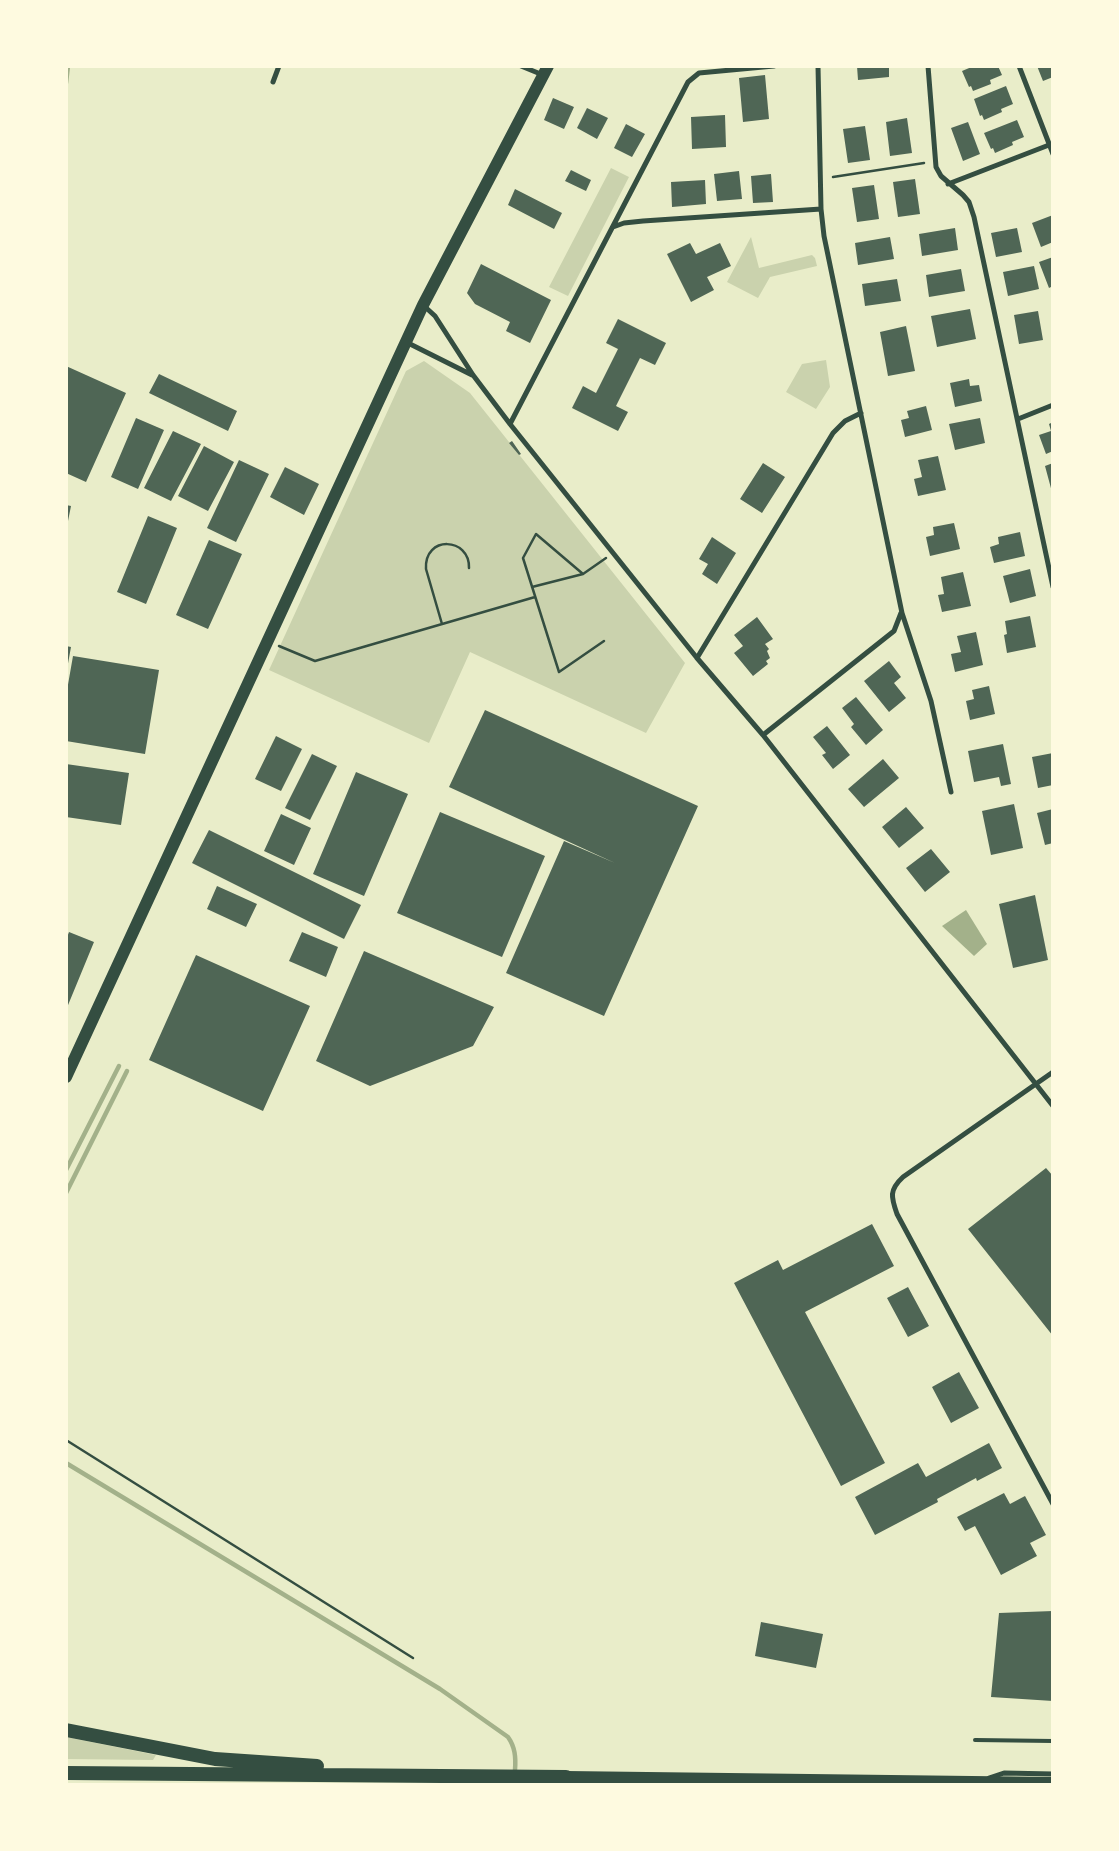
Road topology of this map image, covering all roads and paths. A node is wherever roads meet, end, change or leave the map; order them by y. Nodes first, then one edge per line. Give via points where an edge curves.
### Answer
1 (279, 66) edge
2 (521, 66) edge
3 (774, 66) edge
4 (818, 66) edge
5 (928, 66) edge
6 (1019, 66) edge
7 (546, 71) edge
8 (273, 82) dead end
9 (1049, 145) junction
10 (1053, 154) edge
11 (924, 163) dead end
12 (833, 177) dead end
13 (948, 184) junction
14 (821, 209) junction
15 (613, 227) junction
16 (423, 305) junction
17 (405, 342) junction
18 (473, 375) junction
19 (1053, 405) edge
20 (861, 413) junction
21 (1018, 419) junction
22 (510, 424) junction
23 (614, 553) junction
24 (469, 568) dead end
25 (583, 574) junction
26 (532, 587) junction
27 (1053, 588) edge
28 (535, 597) junction
29 (902, 613) junction
30 (442, 624) junction
31 (267, 641) junction
32 (604, 641) dead end
33 (697, 658) junction
34 (763, 735) junction
35 (951, 792) dead end
36 (1053, 1072) edge
37 (66, 1077) edge
38 (1035, 1084) junction
39 (1053, 1106) edge
40 (66, 1440) edge
41 (1053, 1504) edge
42 (413, 1658) dead end
43 (66, 1730) edge
44 (975, 1740) dead end
45 (1053, 1742) edge
46 (66, 1773) edge
47 (1053, 1774) edge
48 (510, 1776) junction
49 (566, 1778) junction
50 (975, 1782) junction
51 (1053, 1783) edge
52 (529, 1785) edge

1 - 8 street
2 - 7 street
3 - 15 street via 699,73 688,82
4 - 14 street
5 - 13 street via 934,159
6 - 9 street
7 - 16 main road
9 - 10 street
9 - 13 street
11 - 12 path
13 - 21 street via 964,195 974,217
14 - 15 street via 643,221
14 - 20 street
15 - 22 street
16 - 17 main road
16 - 18 street via 435,316
17 - 18 street
17 - 31 main road
18 - 22 street
19 - 21 street
20 - 29 street
20 - 33 street via 833,433
21 - 27 street
22 - 23 street
23 - 25 path
23 - 33 street
24 - 30 path via 467,556 452,544 434,547 428,553 426,568
25 - 26 path
25 - 26 path via 536,534 522,558
26 - 28 path
28 - 30 path
28 - 32 path via 559,672
29 - 34 street via 894,630
29 - 35 street via 931,701
30 - 31 path via 315,661
31 - 37 main road
33 - 34 street
34 - 38 street
36 - 38 street
38 - 39 street
38 - 41 street via 903,1177 895,1184 892,1193 897,1214
40 - 42 path
43 - 48 highway via 215,1759
44 - 45 lane
46 - 48 highway
47 - 50 street via 1004,1773
48 - 49 highway
49 - 50 main road
49 - 52 main road
50 - 51 main road

